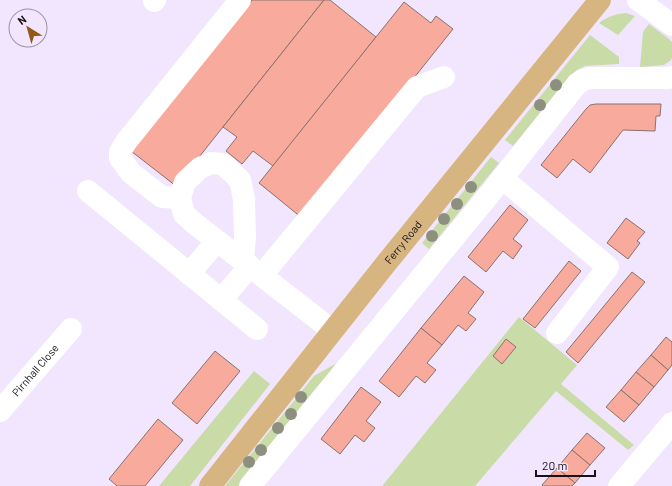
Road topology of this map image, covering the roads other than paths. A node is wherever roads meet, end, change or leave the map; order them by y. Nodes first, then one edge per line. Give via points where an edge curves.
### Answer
1 (240, 0) edge
2 (600, 0) edge
3 (638, 0) edge
4 (672, 25) edge
5 (444, 77) dead end
6 (672, 77) edge
7 (502, 178) junction
8 (88, 191) dead end
9 (180, 198) junction
10 (217, 241) junction
11 (251, 267) junction
12 (189, 274) junction
13 (221, 300) junction
14 (71, 329) dead end
15 (258, 329) dead end
16 (333, 331) junction
17 (557, 333) dead end
18 (0, 411) edge
19 (669, 434) edge
20 (210, 486) edge
21 (250, 486) edge
22 (619, 486) edge

1 - 9 street via 120,152 120,158 131,173 162,197
2 - 16 main road, Ferry Road
3 - 4 street
5 - 11 street via 417,87
6 - 7 street via 583,80 577,84
7 - 17 street via 608,267
7 - 21 street
8 - 12 street
9 - 10 street via 184,214
9 - 11 street via 185,182 200,168 211,163 223,164 235,174 240,180 244,199 245,237
10 - 11 street
10 - 12 street
11 - 13 street
11 - 16 street
12 - 13 street
13 - 15 street
14 - 18 street, Pirnhall Close
16 - 20 main road, Ferry Road
19 - 22 street

